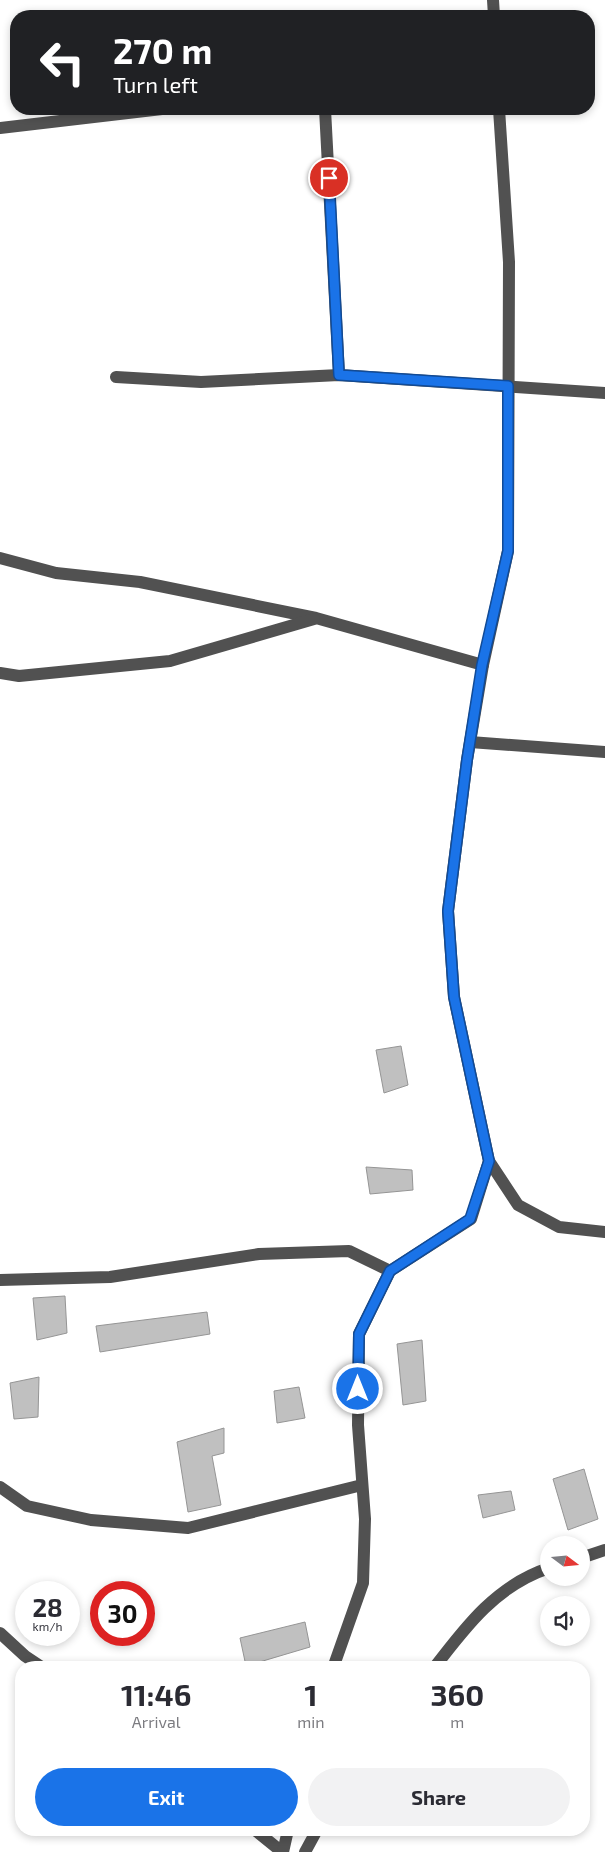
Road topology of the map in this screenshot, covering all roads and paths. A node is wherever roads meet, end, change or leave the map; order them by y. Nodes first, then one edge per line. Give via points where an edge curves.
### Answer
1 (111, 115) edge
2 (325, 115) edge
3 (499, 115) edge
4 (0, 128) edge
5 (339, 375) junction
6 (116, 377) dead end
7 (508, 386) junction
8 (605, 393) edge
9 (0, 558) edge
10 (316, 618) junction
11 (482, 665) junction
12 (0, 673) edge
13 (470, 742) junction
14 (605, 752) edge
15 (489, 1161) junction
16 (605, 1232) edge
17 (390, 1271) junction
18 (0, 1280) edge
19 (362, 1485) junction
20 (0, 1488) edge
21 (605, 1550) edge
22 (590, 1555) edge
23 (540, 1571) edge
24 (0, 1633) edge
25 (32, 1661) edge
26 (336, 1661) edge
27 (439, 1661) edge
28 (262, 1836) edge
29 (286, 1836) edge
30 (314, 1836) edge
31 (282, 1852) edge
32 (306, 1852) edge

1 - 4 street
2 - 5 street
3 - 7 street via 508,262
5 - 6 street via 201,382
5 - 7 street
7 - 8 street
7 - 11 street via 508,551
9 - 10 street via 56,573 140,582
10 - 11 street
10 - 12 street via 170,661 18,676
11 - 13 street
13 - 14 street
13 - 15 street via 448,911 454,997
15 - 16 street via 518,1205 559,1227
15 - 17 street via 470,1219
17 - 18 street via 349,1250 259,1254 110,1277
17 - 19 street via 359,1334 358,1425
19 - 20 street via 188,1528 91,1520 27,1506
19 - 26 street via 365,1519 363,1584
21 - 22 street
23 - 27 street via 527,1575 473,1616
24 - 25 street
28 - 31 street
29 - 31 street
30 - 32 street

